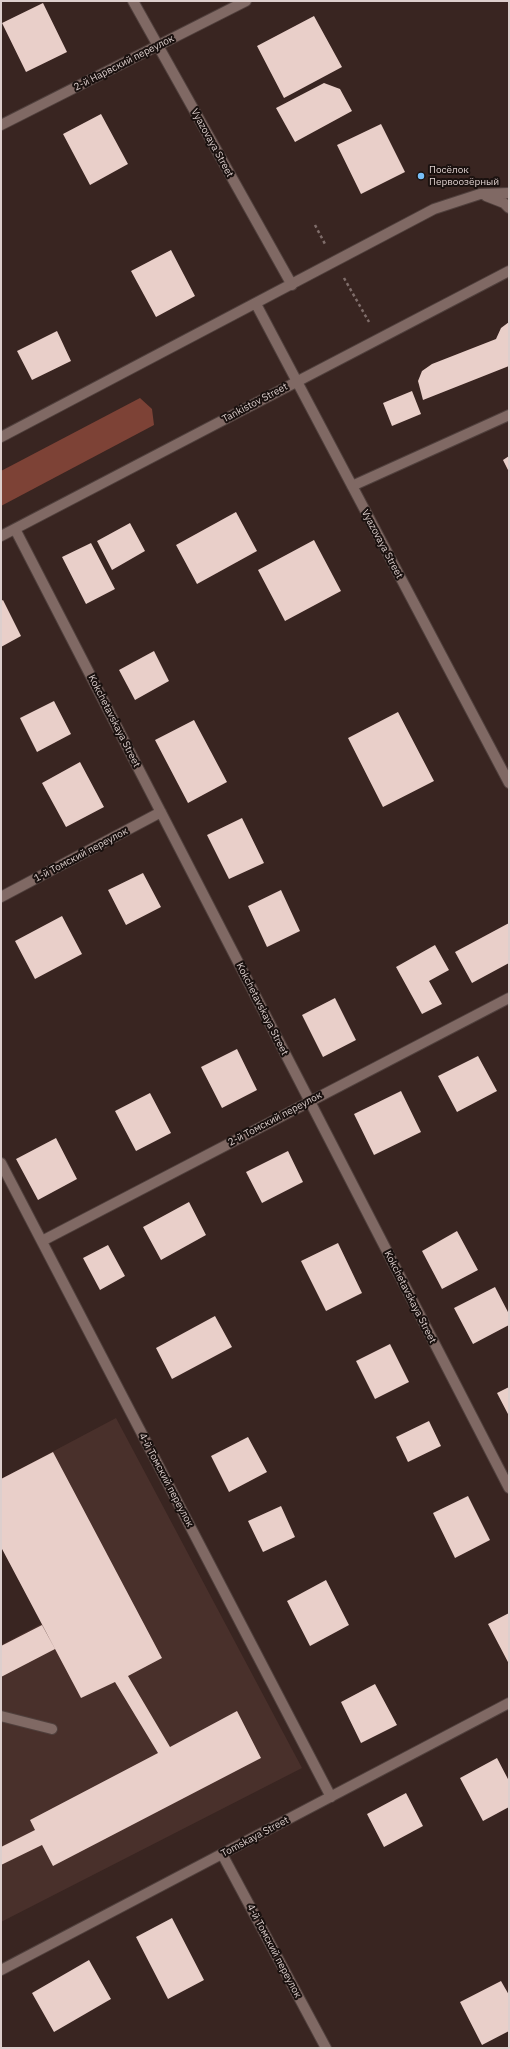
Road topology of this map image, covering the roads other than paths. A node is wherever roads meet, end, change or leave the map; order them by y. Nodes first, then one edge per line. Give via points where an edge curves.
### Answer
1 (133, 1) edge
2 (246, 1) edge
3 (158, 46) junction
4 (1, 125) edge
5 (509, 193) edge
6 (480, 194) junction
7 (509, 208) edge
8 (509, 262) edge
9 (509, 271) edge
10 (495, 277) junction
11 (292, 285) junction
12 (256, 304) junction
13 (297, 381) junction
14 (509, 415) edge
15 (1, 437) edge
16 (352, 486) junction
17 (15, 529) junction
18 (1, 536) edge
19 (509, 781) edge
20 (161, 812) junction
21 (1, 897) edge
22 (509, 998) edge
23 (310, 1102) junction
24 (1, 1163) edge
25 (42, 1241) junction
26 (509, 1488) edge
27 (509, 1703) edge
28 (1, 1716) edge
29 (52, 1730) dead end
30 (331, 1797) junction
31 (222, 1854) junction
32 (1, 1970) edge
33 (326, 2048) edge

1 - 3 street, Vyazovaya Street
2 - 3 street, 2-й Нарвский переулок
3 - 4 street, 2-й Нарвский переулок
3 - 11 street, Vyazovaya Street
5 - 6 street
6 - 7 street via 504,203
6 - 11 street via 434,209
8 - 10 street
9 - 10 street, Tankistov Street
10 - 13 street, Tankistov Street
11 - 12 street
12 - 13 street, Vyazovaya Street
12 - 15 street
13 - 16 street, Vyazovaya Street
13 - 17 street, Tankistov Street
14 - 16 street
16 - 19 street, Vyazovaya Street
17 - 18 street, Tankistov Street
17 - 20 street, Kokchetavskaya Street
20 - 21 street, 1-й Томский переулок
20 - 23 street, Kokchetavskaya Street
22 - 23 street, 2-й Томский переулок
23 - 25 street, 2-й Томский переулок
23 - 26 street, Kokchetavskaya Street
24 - 25 street, 4-й Томский переулок
25 - 30 street, 4-й Томский переулок
27 - 30 street, Tomskaya Street
28 - 29 street
30 - 31 street, Tomskaya Street
31 - 32 street, Tomskaya Street
31 - 33 street, 4-й Томский переулок

